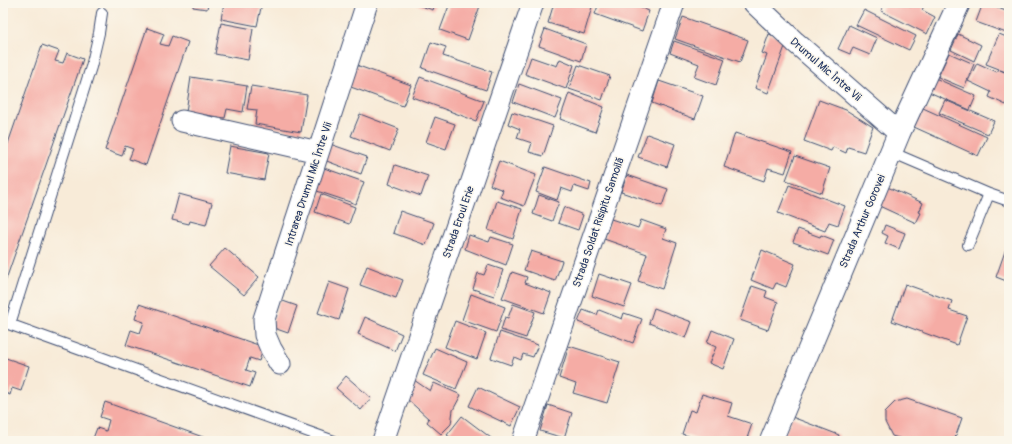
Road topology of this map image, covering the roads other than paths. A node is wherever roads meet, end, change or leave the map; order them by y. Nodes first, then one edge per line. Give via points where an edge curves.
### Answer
1 (367, 3) edge
2 (533, 3) edge
3 (674, 3) edge
4 (754, 3) edge
5 (959, 3) edge
6 (102, 13) dead end
7 (182, 121) dead end
8 (895, 142) junction
9 (318, 152) junction
10 (989, 194) junction
11 (1009, 201) edge
12 (968, 245) dead end
13 (6, 323) edge
14 (280, 364) dead end
15 (334, 441) edge
16 (383, 441) edge
17 (523, 441) edge
18 (771, 441) edge

1 - 9 street, Intrarea Drumul Mic Între Vii
2 - 16 street, Strada Eroul Erie
3 - 17 street, Strada Soldat Risipitu Samoilă
4 - 8 street, Drumul Mic Între Vii
5 - 8 street, Strada Arthur Gorovei
6 - 13 lane via 91,67
7 - 9 street
8 - 10 lane
8 - 18 street, Strada Arthur Gorovei
9 - 14 street, Intrarea Drumul Mic Între Vii via 264,319 265,335
10 - 11 lane
10 - 12 lane
13 - 15 lane

